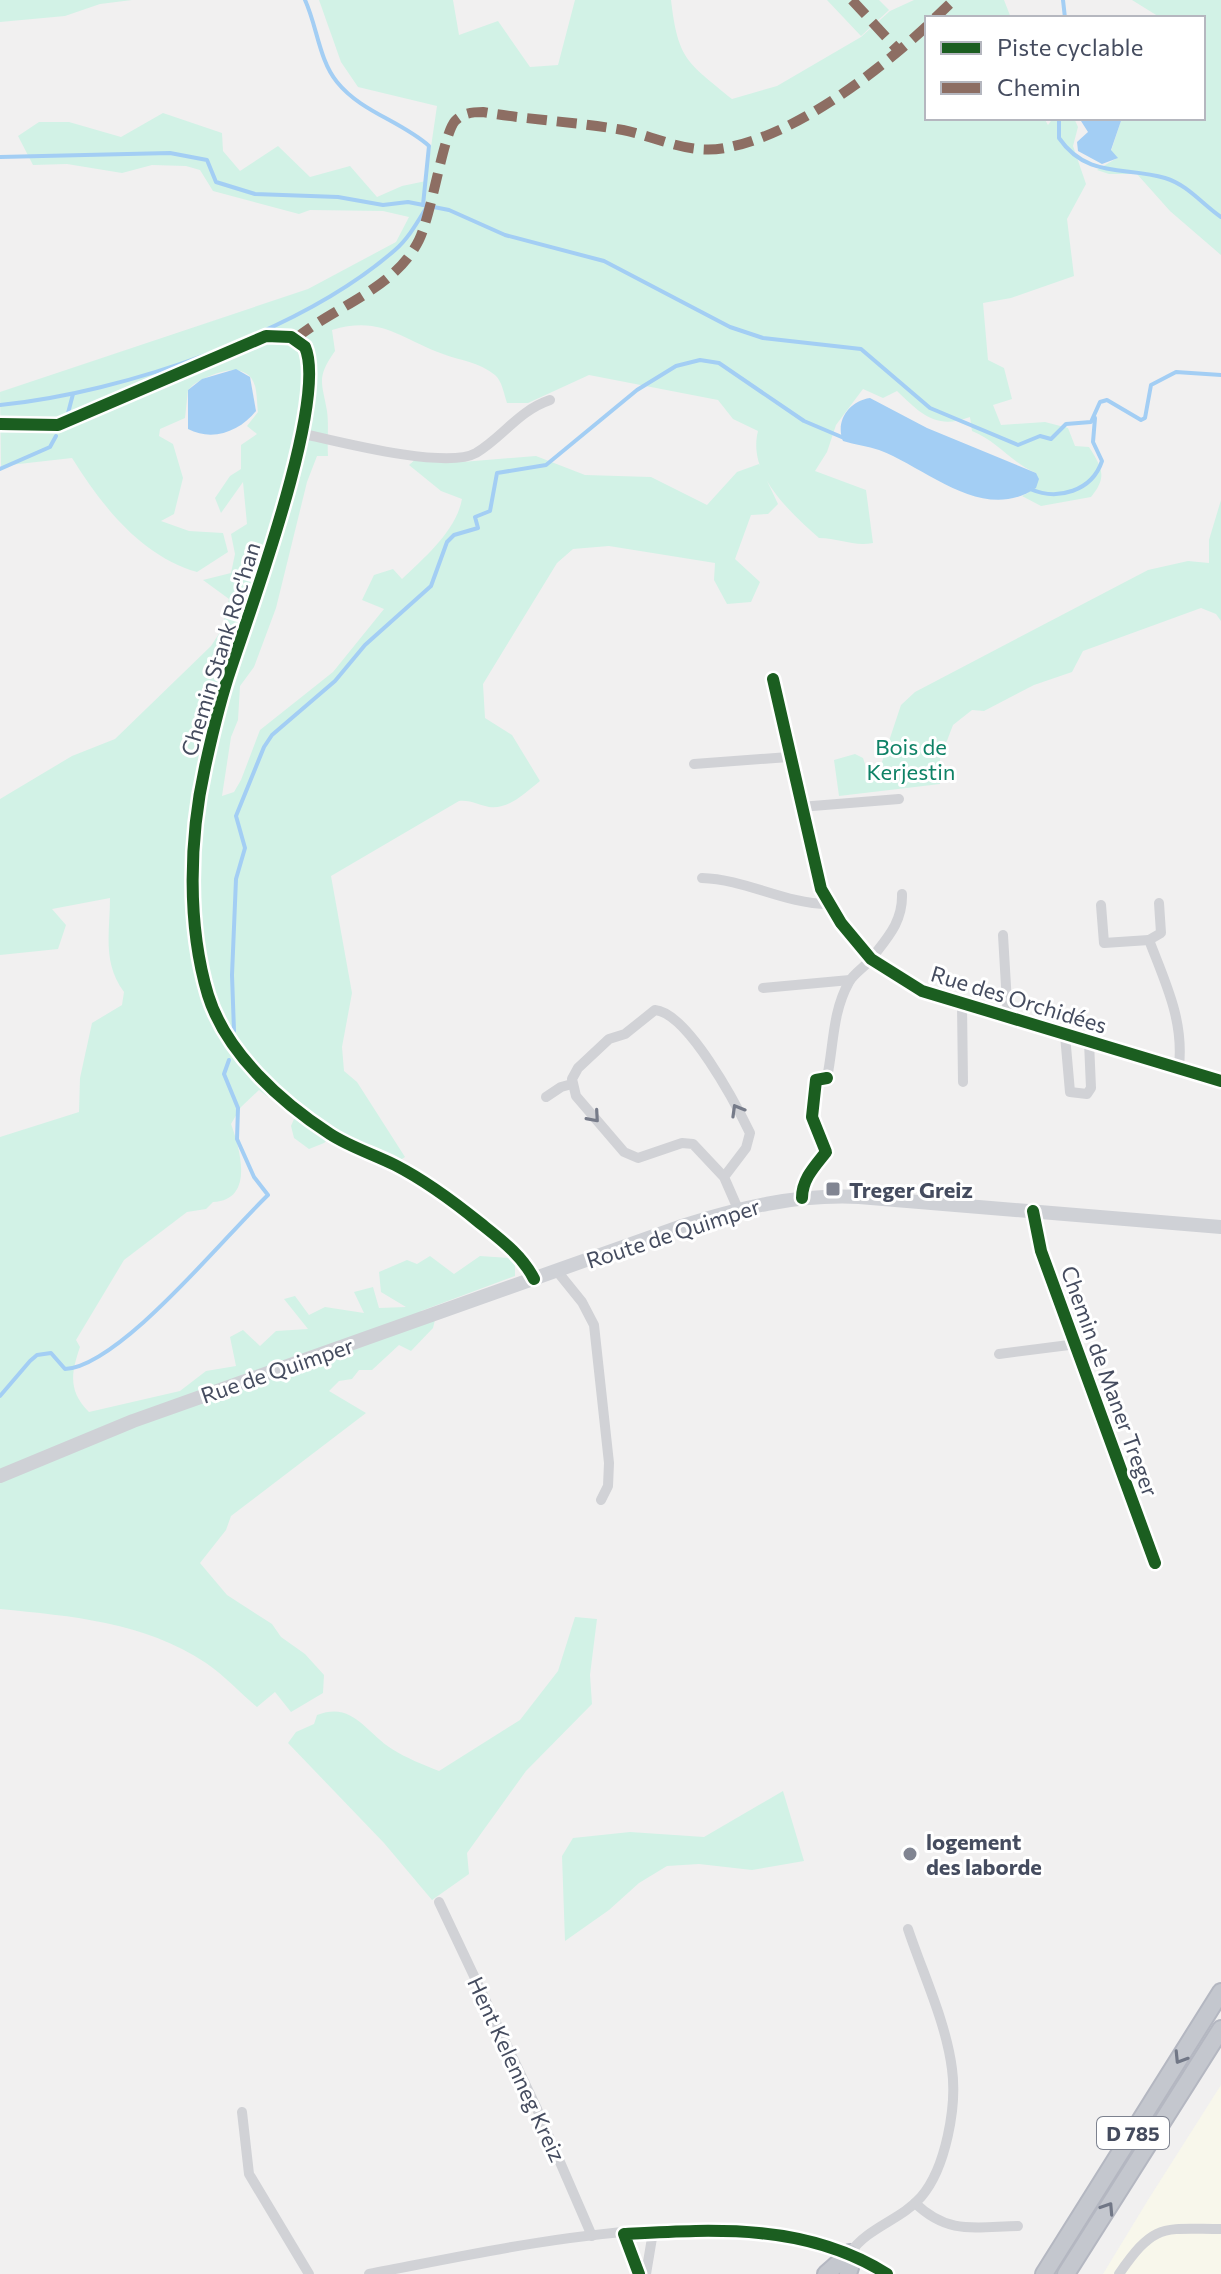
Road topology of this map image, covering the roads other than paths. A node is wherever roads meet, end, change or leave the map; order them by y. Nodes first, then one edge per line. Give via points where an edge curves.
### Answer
1 (550, 400) dead end
2 (0, 424) edge
3 (300, 433) junction
4 (773, 679) dead end
5 (789, 757) junction
6 (694, 764) dead end
7 (899, 799) dead end
8 (800, 807) junction
9 (702, 878) dead end
10 (902, 894) dead end
11 (1159, 903) dead end
12 (828, 904) junction
13 (1101, 905) dead end
14 (1003, 935) dead end
15 (1149, 940) junction
16 (871, 959) junction
17 (850, 980) junction
18 (763, 988) dead end
19 (962, 1005) junction
20 (1008, 1020) junction
21 (1065, 1035) junction
22 (1089, 1042) junction
23 (1179, 1066) junction
24 (827, 1078) dead end
25 (1221, 1081) edge
26 (963, 1082) dead end
27 (572, 1084) junction
28 (546, 1097) dead end
29 (724, 1177) junction
30 (738, 1209) junction
31 (1033, 1211) junction
32 (1221, 1227) edge
33 (557, 1271) junction
34 (534, 1279) junction
35 (1077, 1344) junction
36 (999, 1354) dead end
37 (0, 1476) edge
38 (601, 1500) dead end
39 (1155, 1563) dead end
40 (439, 1902) dead end
41 (908, 1929) dead end
42 (1221, 1992) edge
43 (1221, 2029) edge
44 (242, 2112) dead end
45 (915, 2203) junction
46 (1018, 2226) dead end
47 (1221, 2229) edge
48 (653, 2232) junction
49 (624, 2234) junction
50 (592, 2236) junction
51 (850, 2253) junction
52 (309, 2274) edge
53 (369, 2274) edge
54 (639, 2274) edge
55 (646, 2274) edge
56 (826, 2274) edge
57 (848, 2274) edge
58 (887, 2274) edge
59 (1044, 2274) edge
60 (1066, 2274) edge
61 (1119, 2274) edge

1 - 3 street via 524,411 477,452 458,458
2 - 3 street, Chemin Stank Roc'han via 58,425 241,344 276,334 295,339 308,353
3 - 34 street, Chemin Stank Roc'han via 263,580 230,670 204,770 194,887 204,981 231,1043 292,1104 331,1135 444,1194 521,1258
4 - 5 street, Rue des Orchidées
5 - 6 street
5 - 8 street, Rue des Orchidées
7 - 8 street
8 - 12 street, Rue des Orchidées via 814,870
9 - 12 street
10 - 16 street via 900,920
11 - 15 street via 1161,933
12 - 16 street, Rue des Orchidées
13 - 15 street via 1104,943
14 - 20 street, Rue des Orchidées
15 - 23 street via 1178,1021
16 - 17 street
16 - 19 street, Rue des Orchidées via 904,982
17 - 18 street
17 - 24 street via 832,1026
19 - 20 street, Rue des Orchidées
19 - 26 street, Rue des Orchidées
20 - 21 street, Rue des Orchidées
21 - 22 street, Rue des Orchidées
21 - 22 street, Rue des Orchidées via 1074,1094 1087,1094 1091,1088
22 - 23 street, Rue des Orchidées
23 - 25 street, Rue des Orchidées
27 - 28 street
27 -> 29 street via 576,1096 624,1152 633,1157 689,1143
29 -> 27 street via 746,1148 750,1133 708,1059 670,1014 655,1010 625,1034 609,1039 578,1068
29 - 30 street
30 - 31 main road, Route de Quimper via 843,1197
30 - 33 main road, Route de Quimper
31 - 32 main road, Route de Quimper
31 - 35 street, Chemin de Maner Treger via 1039,1244
33 - 34 main road, Rue de Quimper
33 - 38 street via 594,1325 610,1472
34 - 37 main road, Rue de Quimper via 146,1417
35 - 36 street, Chemin de Maner Treger
35 - 39 street, Chemin de Maner Treger
40 - 50 street, Hent Kelenneg Kreiz
41 - 45 street via 953,2072 944,2152
42 -> 59 highway, D 785
60 -> 43 highway, D 785
44 - 52 street via 249,2174
45 - 46 street via 943,2225
45 - 51 street via 869,2232
47 - 61 street via 1155,2232
48 - 49 street
48 - 51 street via 750,2231
48 - 55 street
49 - 50 street
49 - 54 street
50 - 53 street
51 - 56 highway
51 - 57 highway
51 - 58 street

